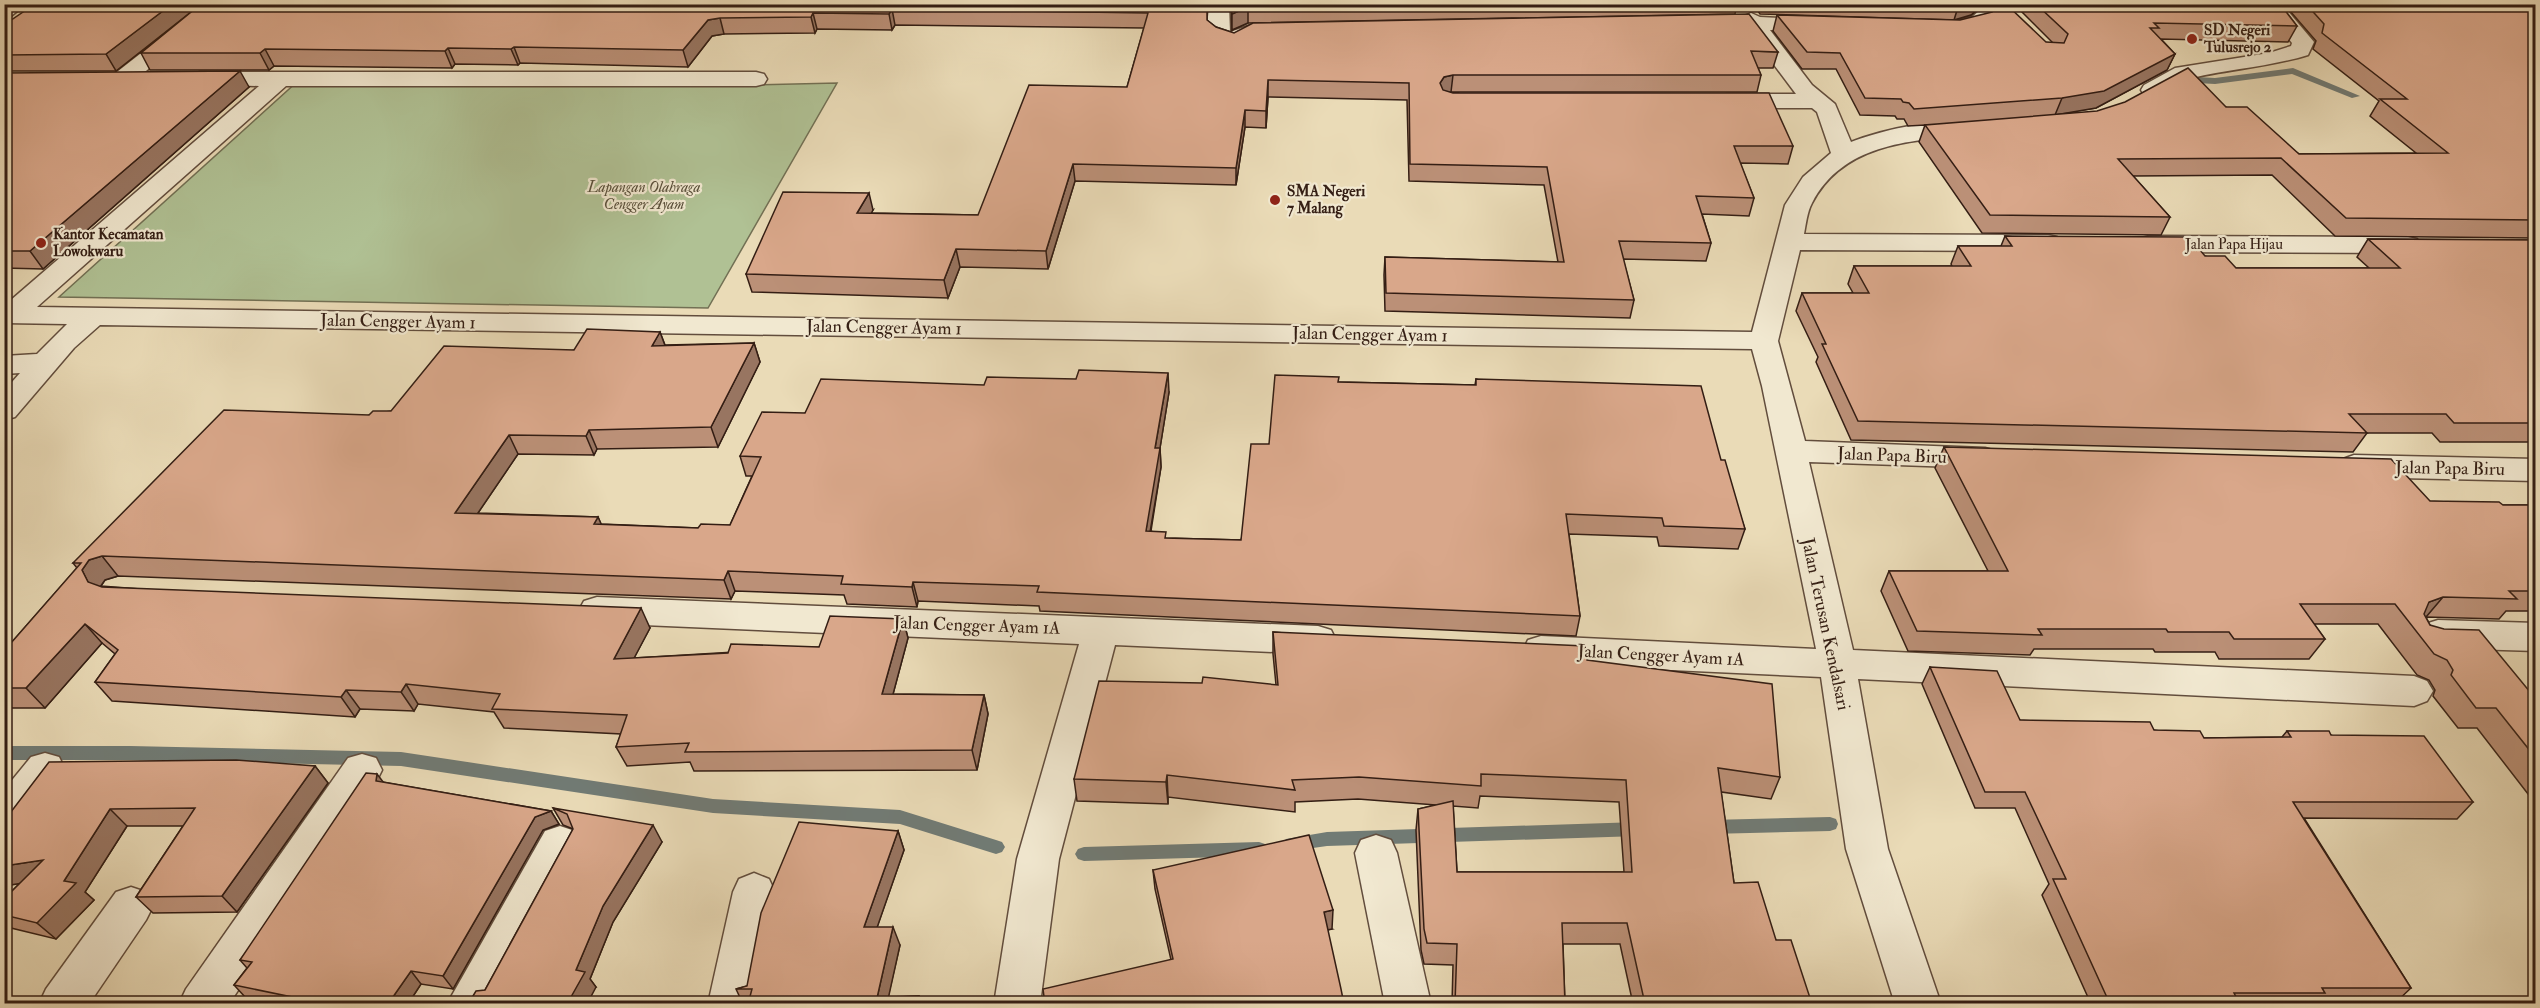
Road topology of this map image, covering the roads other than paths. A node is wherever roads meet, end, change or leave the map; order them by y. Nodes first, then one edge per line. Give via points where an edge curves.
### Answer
1 (16, 4) edge
2 (217, 4) edge
3 (1220, 4) edge
4 (2271, 4) edge
5 (1998, 5) edge
6 (4, 12) edge
7 (1748, 13) edge
8 (2016, 13) edge
9 (1692, 23) edge
10 (1835, 25) edge
11 (1930, 27) edge
12 (1272, 30) edge
13 (281, 78) junction
14 (155, 79) edge
15 (178, 79) edge
16 (756, 79) dead end
17 (98, 80) edge
18 (121, 80) junction
19 (1700, 101) edge
20 (1818, 101) junction
21 (2132, 102) edge
22 (1990, 127) edge
23 (1843, 154) junction
24 (1789, 242) junction
25 (2073, 244) edge
26 (2121, 244) edge
27 (2430, 246) edge
28 (8, 315) edge
29 (92, 317) junction
30 (1764, 341) junction
31 (45, 363) junction
32 (4, 366) edge
33 (4, 410) edge
34 (1789, 451) junction
35 (2010, 458) edge
36 (2321, 465) edge
37 (2535, 471) edge
38 (562, 609) edge
39 (1101, 630) junction
40 (2427, 633) edge
41 (2535, 637) edge
42 (1350, 641) edge
43 (1504, 648) edge
44 (1837, 663) junction
45 (2414, 691) dead end
46 (45, 769) edge
47 (362, 770) dead end
48 (4, 820) edge
49 (560, 844) dead end
50 (1376, 853) dead end
51 (754, 892) dead end
52 (131, 906) dead end
53 (63, 1004) edge
54 (202, 1004) edge
55 (470, 1004) edge
56 (731, 1004) edge
57 (1017, 1004) edge
58 (1408, 1004) edge
59 (1918, 1004) edge

1 - 6 street
2 - 18 street
3 - 12 street via 1218,34 1223,39 1235,41 1248,31
4 - 21 street via 2299,34 2303,42 2300,50 2272,59 2183,73
5 - 8 street
5 - 11 street via 1969,26
7 - 9 street
7 - 10 street
7 - 20 street via 1804,90
13 - 15 street
13 - 16 street
13 - 28 street
14 - 18 street
17 - 18 street
19 - 20 street
20 - 23 street via 1827,109
22 - 23 street via 1902,135 1872,141
23 - 24 street via 1808,185 1798,205
24 - 25 street
24 - 30 street
26 - 27 street, Jalan Papa Hijau
28 - 29 street, Jalan Cengger Ayam 1
29 - 30 street, Jalan Cengger Ayam 1
29 - 31 street
30 - 34 street, Jalan Terusan Kendalsari
31 - 32 street
31 - 33 street
34 - 35 street, Jalan Papa Biru
34 - 44 street, Jalan Terusan Kendalsari
36 - 37 street, Jalan Papa Biru
38 - 39 street, Jalan Cengger Ayam 1A
39 - 42 street, Jalan Cengger Ayam 1A
39 - 57 street via 1038,859
40 - 41 street
43 - 44 street, Jalan Cengger Ayam 1A
44 - 45 street, Jalan Cengger Ayam 1A
44 - 59 street, Jalan Terusan Kendalsari via 1867,849
46 - 48 street
47 - 54 street
49 - 55 street
50 - 58 street
51 - 56 street
52 - 53 street

